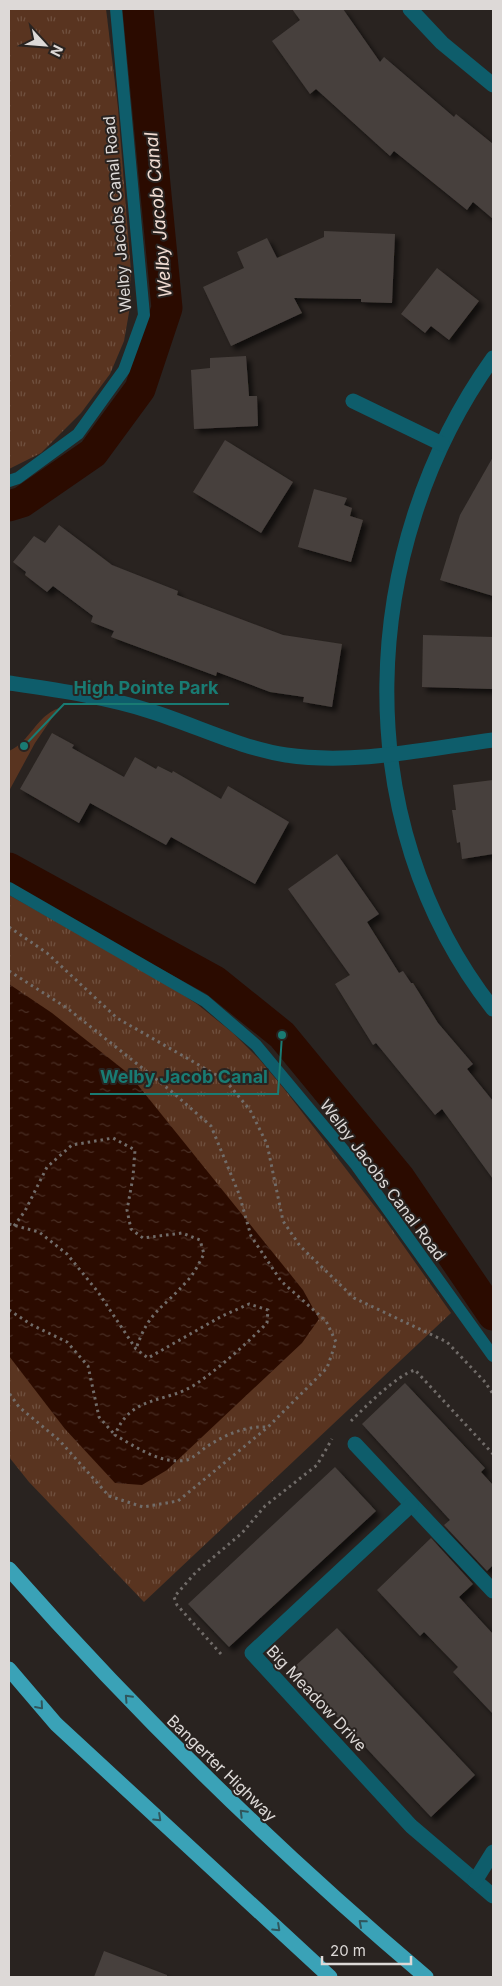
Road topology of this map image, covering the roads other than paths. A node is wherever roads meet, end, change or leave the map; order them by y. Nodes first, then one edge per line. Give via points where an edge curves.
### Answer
1 (116, 9) edge
2 (410, 9) edge
3 (493, 85) edge
4 (493, 358) edge
5 (353, 401) dead end
6 (442, 444) junction
7 (9, 481) edge
8 (9, 683) edge
9 (493, 740) edge
10 (389, 754) junction
11 (9, 888) edge
12 (493, 1010) edge
13 (493, 1356) edge
14 (355, 1444) dead end
15 (411, 1505) junction
16 (9, 1569) edge
17 (493, 1591) edge
18 (9, 1669) edge
19 (493, 1852) edge
20 (475, 1881) junction
21 (493, 1896) edge
22 (330, 1977) edge
23 (426, 1977) edge

1 - 7 lane, Welby Jacobs Canal Road via 144,315 124,370 78,434 18,478
2 - 3 street via 442,43
4 - 6 street
5 - 6 street
6 - 10 street via 419,499 396,584 386,682
8 - 10 street via 62,690 135,706 240,743 285,755 335,758
9 - 10 street
10 - 12 street via 420,882 452,946
11 - 13 lane, Welby Jacobs Canal Road via 205,1001 256,1045 356,1165
14 - 15 street
15 - 17 street
15 - 20 street, Big Meadow Drive via 252,1653 411,1826
23 -> 16 highway, Bangerter Highway via 257,1827 145,1717
18 -> 22 highway via 56,1724
19 - 20 street
20 - 21 street, Big Meadow Drive

